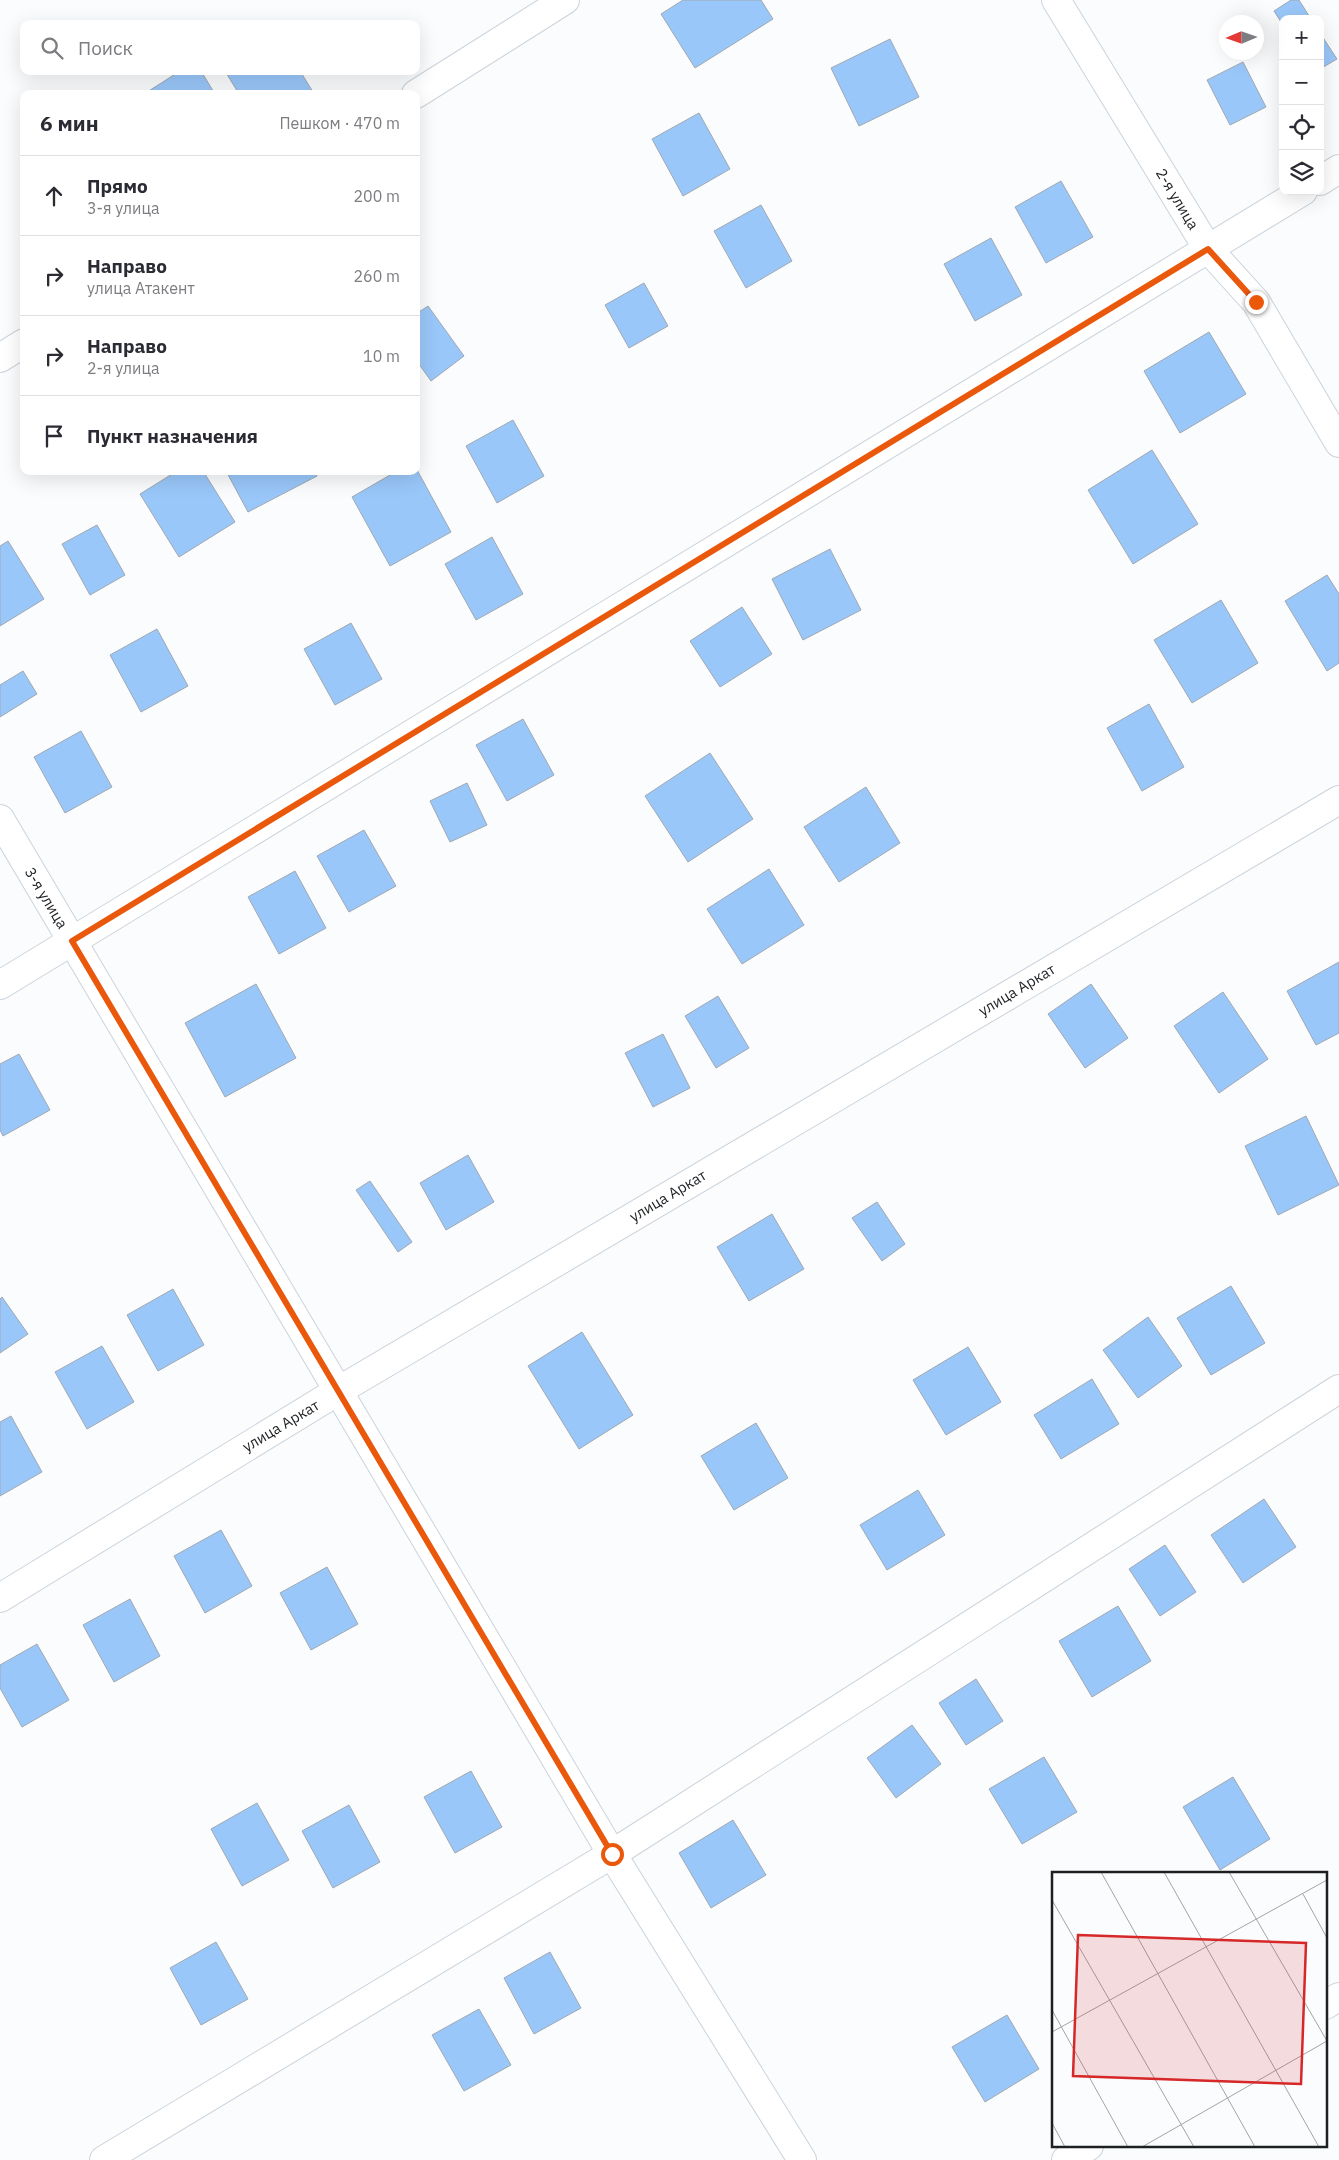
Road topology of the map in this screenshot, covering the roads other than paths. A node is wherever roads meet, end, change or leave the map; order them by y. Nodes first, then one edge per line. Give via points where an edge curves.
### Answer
1 (565, 0) edge
2 (1056, 0) edge
3 (420, 91) edge
4 (1339, 169) edge
5 (1324, 178) edge
6 (1296, 195) edge
7 (1208, 249) junction
8 (20, 346) edge
9 (0, 358) edge
10 (1339, 443) edge
11 (1339, 800) edge
12 (0, 819) edge
13 (72, 941) junction
14 (0, 985) edge
15 (1339, 1389) edge
16 (338, 1391) junction
17 (0, 1598) edge
18 (612, 1854) junction
19 (1339, 1997) edge
20 (1326, 2004) edge
21 (1086, 2148) edge
22 (104, 2160) edge
23 (802, 2160) edge
24 (1066, 2160) edge

1 - 3 street
2 - 7 street, 2-я улица
4 - 5 street
6 - 7 street
7 - 10 street, 2-я улица via 1256,302
7 - 13 street
8 - 9 street
11 - 16 street, улица Аркат
12 - 13 street, 3-я улица
13 - 14 street
13 - 16 street, 3-я улица
15 - 18 street
16 - 17 street, улица Аркат
16 - 18 street, 3-я улица
18 - 22 street
18 - 23 street, 3-я улица
19 - 20 street
21 - 24 street

